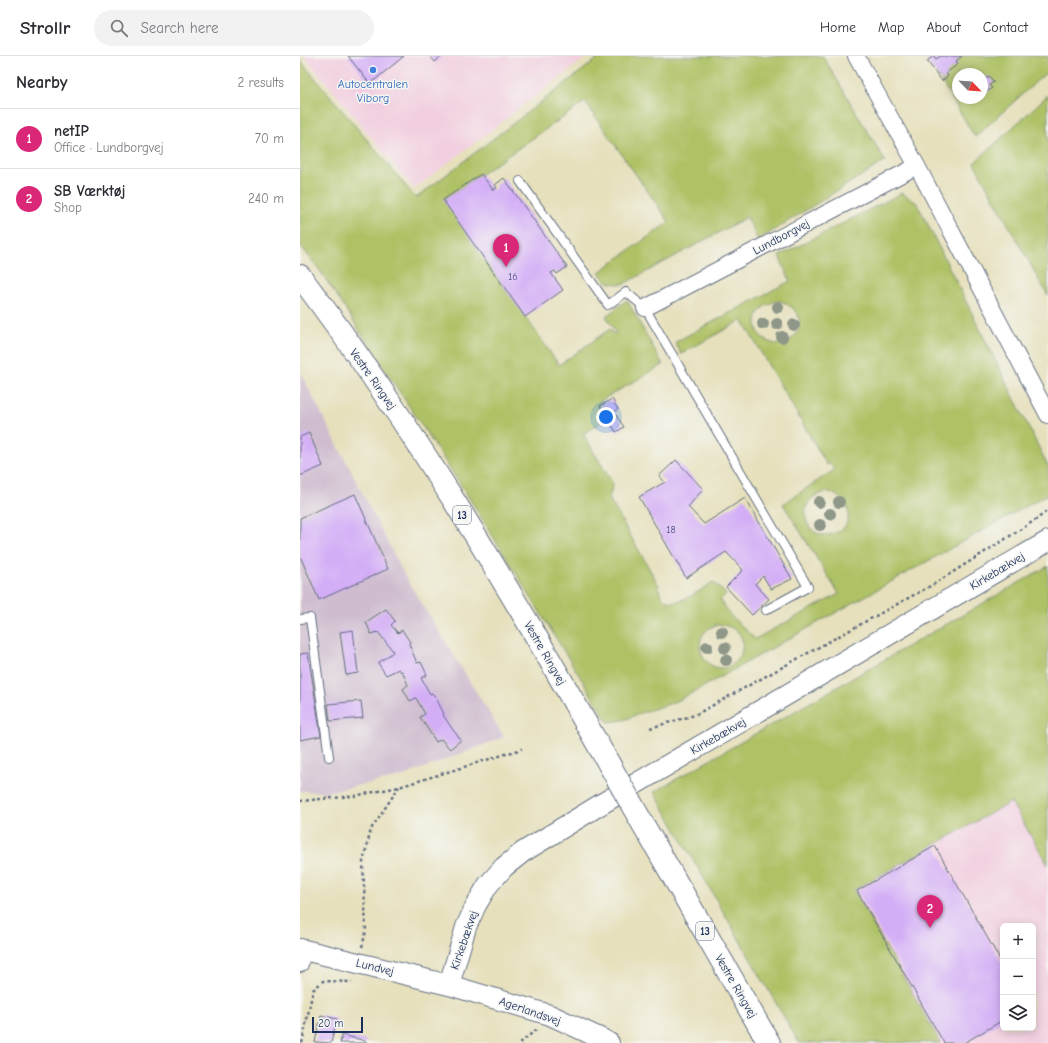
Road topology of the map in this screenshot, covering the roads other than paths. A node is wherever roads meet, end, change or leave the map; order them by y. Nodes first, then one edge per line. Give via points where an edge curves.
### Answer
1 (856, 56) edge
2 (917, 166) junction
3 (520, 181) dead end
4 (300, 276) edge
5 (645, 308) junction
6 (1048, 415) edge
7 (1048, 541) edge
8 (766, 610) dead end
9 (300, 620) edge
10 (329, 757) dead end
11 (301, 954) edge
12 (449, 985) junction
13 (609, 1043) edge
14 (769, 1043) edge

1 - 2 street
2 - 5 street, Lundborgvej
2 - 6 street
3 - 5 lane via 608,305 626,292
4 - 14 main road, Vestre Ringvej / 13, bridge via 424,454 513,597
5 - 8 lane via 808,587
7 - 12 street, Kirkebækvej via 523,852 504,867 488,885 476,905 466,927
9 - 10 lane via 310,618
11 - 12 street, Lundvej via 359,963
12 - 13 street, Agerlandsvej via 550,1015

